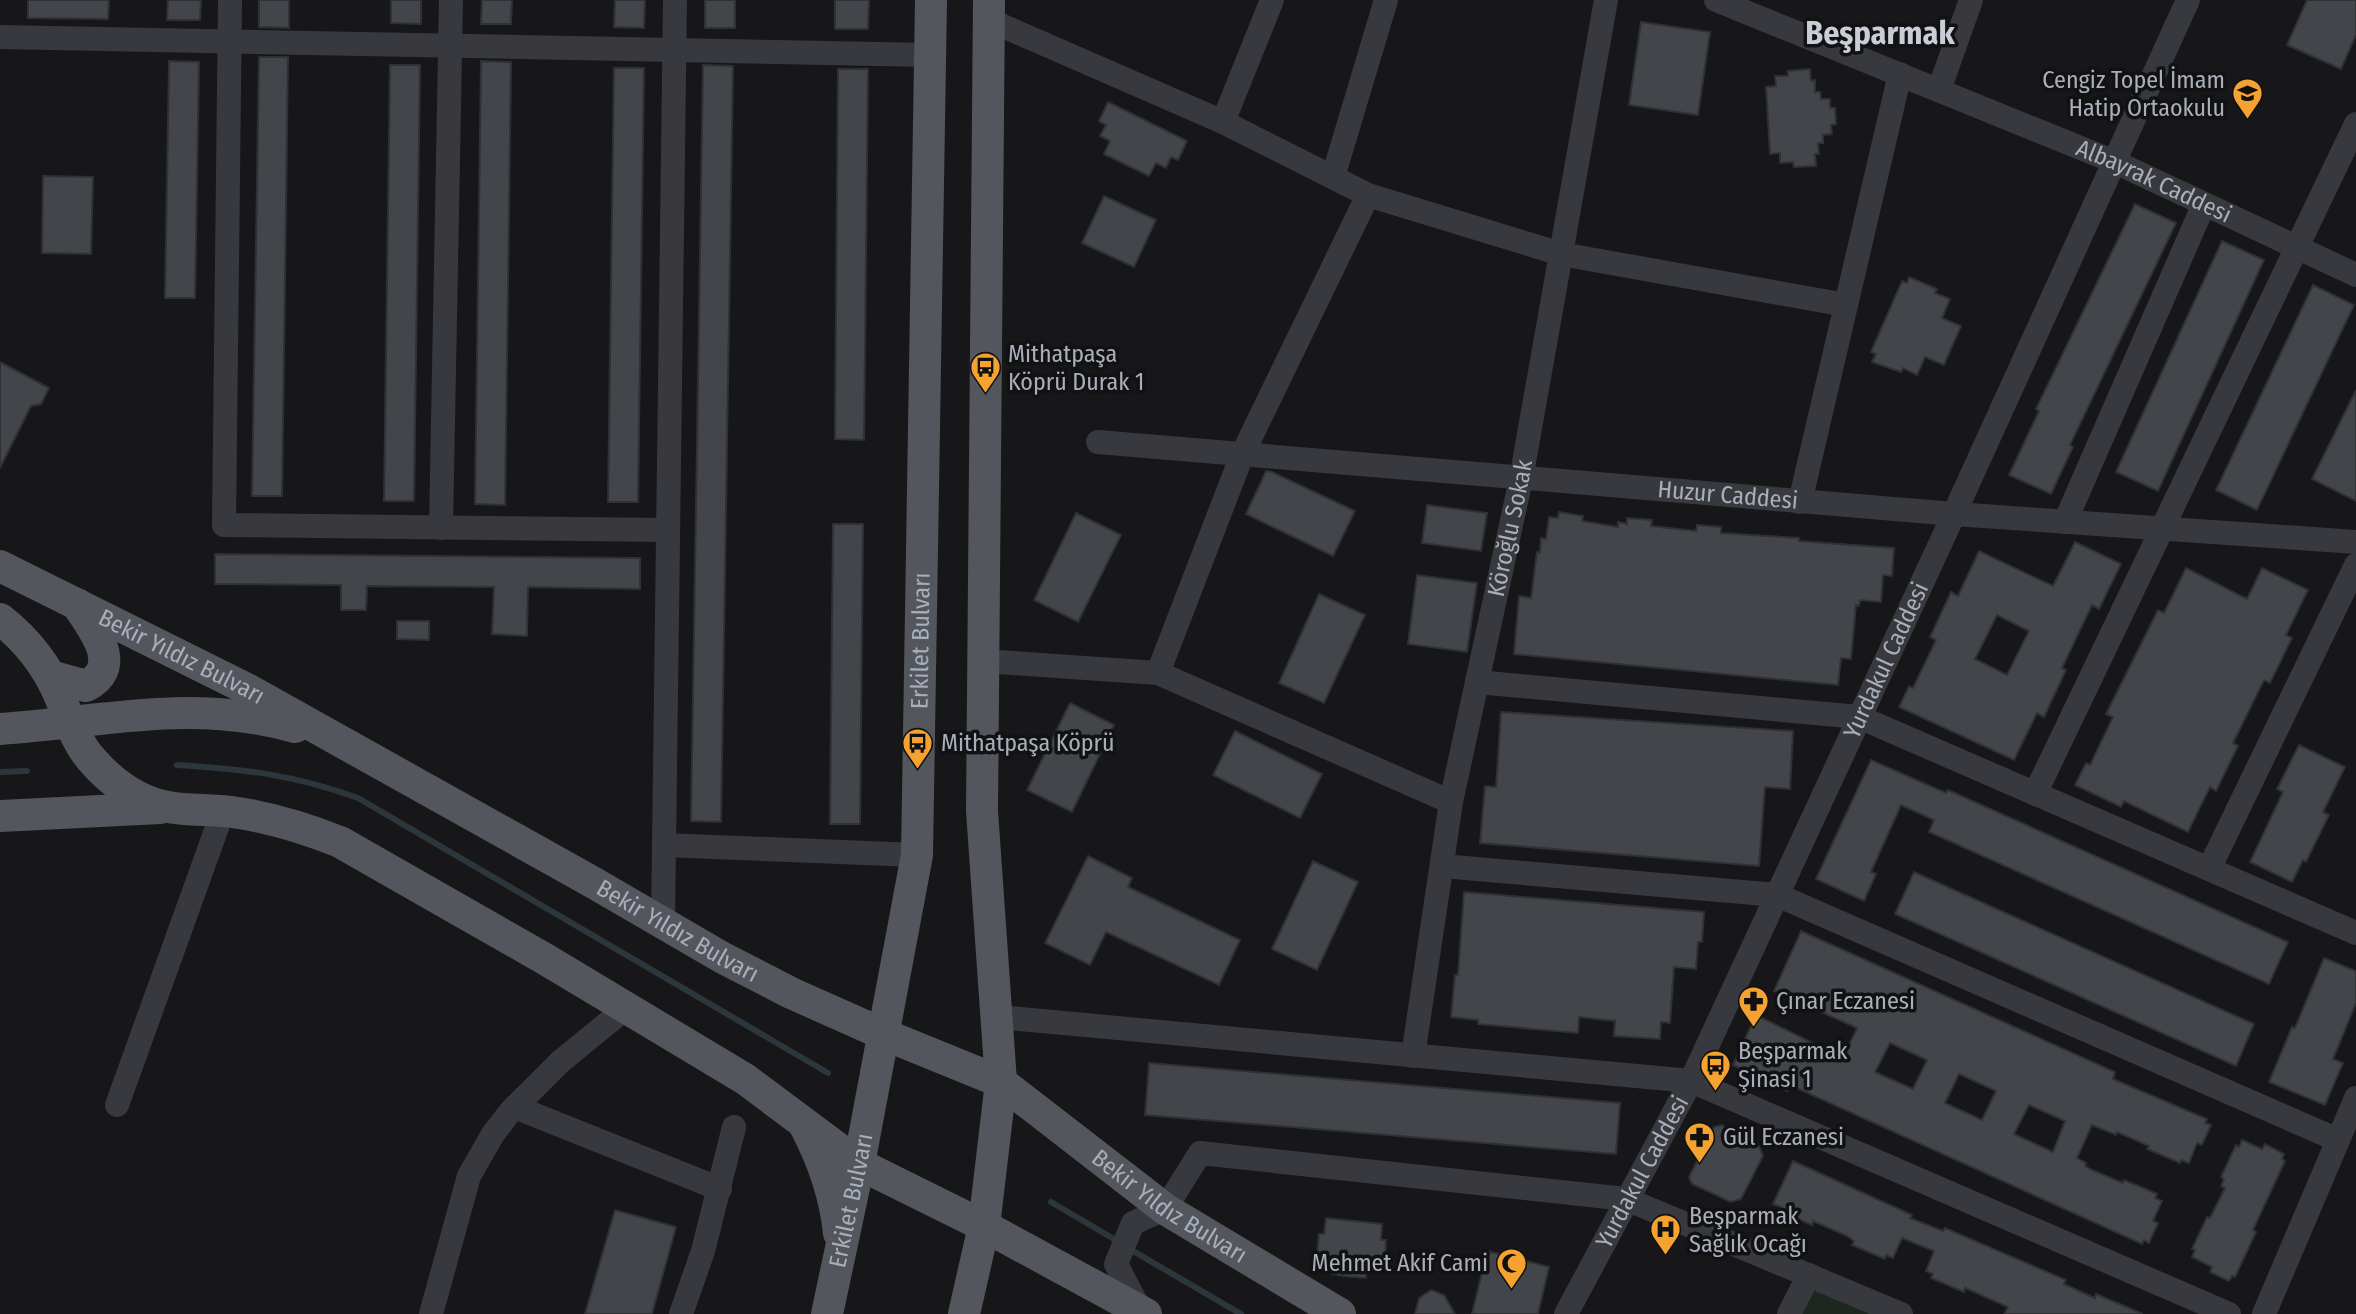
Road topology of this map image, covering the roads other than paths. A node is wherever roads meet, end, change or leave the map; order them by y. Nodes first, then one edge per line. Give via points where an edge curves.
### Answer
1 (230, 0) edge
2 (451, 0) edge
3 (675, 0) edge
4 (931, 0) edge
5 (1272, 0) edge
6 (1386, 0) edge
7 (1606, 0) edge
8 (1716, 0) edge
9 (1971, 0) edge
10 (2188, 0) edge
11 (989, 10) edge
12 (0, 37) edge
13 (230, 42) junction
14 (450, 46) junction
15 (675, 50) junction
16 (930, 55) junction
17 (1900, 74) junction
18 (1939, 90) junction
19 (1223, 122) junction
20 (2356, 124) edge
21 (2115, 162) junction
22 (1333, 177) junction
23 (1368, 195) junction
24 (2204, 204) junction
25 (2297, 247) junction
26 (1561, 254) junction
27 (2356, 275) edge
28 (1846, 305) junction
29 (1098, 442) dead end
30 (1242, 455) junction
31 (1521, 479) junction
32 (1800, 502) junction
33 (1954, 514) junction
34 (2065, 522) junction
35 (441, 528) junction
36 (2162, 529) junction
37 (668, 530) junction
38 (2356, 542) edge
39 (2356, 565) edge
40 (0, 566) edge
41 (77, 604) junction
42 (0, 619) edge
43 (983, 661) junction
44 (1158, 673) junction
45 (50, 676) junction
46 (1478, 682) junction
47 (1859, 717) junction
48 (69, 723) junction
49 (0, 729) edge
50 (343, 743) junction
51 (2035, 794) junction
52 (1451, 802) junction
53 (169, 808) junction
54 (223, 811) junction
55 (0, 816) edge
56 (664, 845) junction
57 (917, 855) junction
58 (1442, 866) junction
59 (2209, 869) junction
60 (1777, 895) junction
61 (663, 924) junction
62 (2356, 933) edge
63 (626, 1008) junction
64 (998, 1017) junction
65 (883, 1034) junction
66 (1413, 1056) junction
67 (1691, 1081) junction
68 (1001, 1082) junction
69 (2356, 1098) edge
70 (117, 1105) dead end
71 (515, 1107) junction
72 (803, 1122) junction
73 (734, 1127) dead end
74 (2338, 1140) junction
75 (859, 1164) junction
76 (720, 1189) junction
77 (1626, 1199) junction
78 (1164, 1209) junction
79 (984, 1226) junction
80 (841, 1249) junction
81 (1809, 1275) junction
82 (1143, 1312) edge
83 (430, 1314) edge
84 (681, 1314) edge
85 (827, 1314) edge
86 (964, 1314) edge
87 (1340, 1314) edge
88 (1566, 1314) edge
89 (1789, 1314) edge
90 (1901, 1314) edge
91 (2229, 1314) edge
92 (2264, 1314) edge

1 - 13 street
2 - 14 street
3 - 15 street
4 - 16 main road, Erkilet Bulvarı
5 - 19 street
6 - 22 street
7 - 26 street, Köroğlu Sokak
8 - 17 street, Albayrak Caddesi
9 - 18 street
10 - 21 street, Yurdakul Caddesi
11 - 19 street
11 - 43 main road
12 - 13 street
13 - 14 street
13 - 35 street via 224,525
14 - 15 street
14 - 35 street
15 - 16 street
15 - 37 street
16 - 57 main road, Erkilet Bulvarı
17 - 18 street, Albayrak Caddesi
17 - 28 street
18 - 21 street, Albayrak Caddesi
19 - 22 street
20 - 25 street
21 - 24 street, Albayrak Caddesi
21 - 33 street, Yurdakul Caddesi
22 - 23 street
23 - 26 street
23 - 30 street
24 - 25 street, Albayrak Caddesi
24 - 34 street
25 - 27 street, Albayrak Caddesi
25 - 36 street
26 - 28 street
26 - 31 street, Köroğlu Sokak
28 - 32 street
29 - 30 street, Huzur Caddesi
30 - 31 street, Huzur Caddesi
30 - 44 street
31 - 32 street, Huzur Caddesi
31 - 46 street, Köroğlu Sokak
32 - 33 street, Huzur Caddesi
33 - 34 street, Huzur Caddesi
33 - 47 street, Yurdakul Caddesi
34 - 36 street, Huzur Caddesi
35 - 37 street
36 - 38 street, Huzur Caddesi
36 - 51 street
37 - 56 street
39 - 59 street
40 - 41 main road, Bekir Yıldız Bulvarı
41 - 45 main road via 100,641 104,667 86,685
41 - 50 main road, Bekir Yıldız Bulvarı
42 - 45 main road via 24,641
43 - 44 street
43 - 64 main road via 982,811
44 - 52 street
45 - 48 main road
46 - 47 street
46 - 52 street, Köroğlu Sokak
47 - 51 street
47 - 60 street, Yurdakul Caddesi
48 - 49 main road
48 - 50 main road via 211,712 279,722
48 - 53 main road via 104,773 134,795
50 - 61 main road, Bekir Yıldız Bulvarı
51 - 59 street
52 - 58 street, Köroğlu Sokak
53 - 54 main road
53 - 55 main road
54 - 63 main road via 287,824 340,842
54 - 70 street
56 - 57 street
56 - 61 street
57 - 65 main road, Erkilet Bulvarı
58 - 60 street
58 - 66 street, Köroğlu Sokak
59 - 62 street
60 - 67 street, Yurdakul Caddesi
60 - 74 street
61 - 65 main road, Bekir Yıldız Bulvarı via 791,993
63 - 71 street via 560,1062
63 - 72 main road via 745,1079
64 - 66 street
64 - 68 main road
65 - 68 main road, Bekir Yıldız Bulvarı
65 - 75 main road, Erkilet Bulvarı
66 - 67 street
67 - 77 street, Yurdakul Caddesi
67 - 91 street
68 - 78 main road, Bekir Yıldız Bulvarı
68 - 79 main road
69 - 74 street
71 - 76 street
71 - 83 street via 493,1134 470,1176
72 - 75 main road
72 - 80 main road via 831,1188
73 - 76 street
74 - 92 street
75 - 79 main road
75 - 80 main road, Erkilet Bulvarı
76 - 84 street
77 - 78 street via 1200,1153
77 - 81 street
77 - 88 street, Yurdakul Caddesi
78 - 82 street via 1133,1223 1116,1264
78 - 87 main road, Bekir Yıldız Bulvarı
79 - 82 main road
79 - 86 main road
80 - 85 main road, Erkilet Bulvarı
81 - 89 street
81 - 90 street

